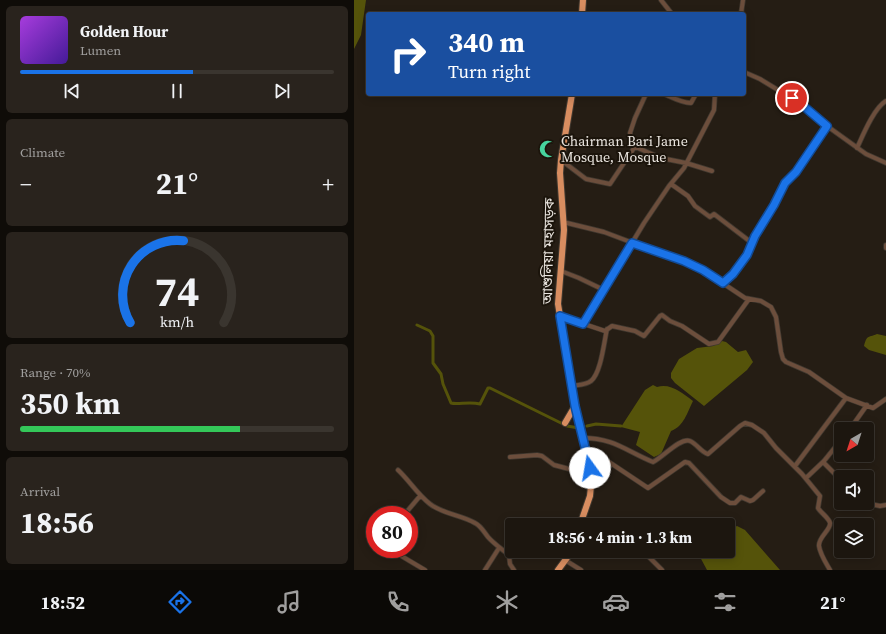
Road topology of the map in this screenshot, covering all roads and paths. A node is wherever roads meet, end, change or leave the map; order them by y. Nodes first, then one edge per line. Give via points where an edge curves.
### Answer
1 (583, 0) edge
2 (661, 0) edge
3 (743, 0) edge
4 (582, 12) edge
5 (670, 12) edge
6 (741, 12) edge
7 (746, 73) edge
8 (572, 96) edge
9 (645, 96) edge
10 (669, 96) edge
11 (695, 96) edge
12 (715, 96) edge
13 (886, 101) edge
14 (827, 126) junction
15 (634, 148) junction
16 (857, 148) junction
17 (561, 160) junction
18 (686, 163) junction
19 (886, 163) edge
20 (712, 170) dead end
21 (671, 184) junction
22 (563, 222) junction
23 (632, 243) junction
24 (752, 243) junction
25 (886, 245) edge
26 (886, 248) edge
27 (561, 271) junction
28 (723, 283) junction
29 (604, 290) junction
30 (749, 299) junction
31 (560, 316) junction
32 (583, 324) junction
33 (607, 330) junction
34 (572, 386) junction
35 (846, 398) junction
36 (886, 399) edge
37 (867, 405) junction
38 (575, 406) junction
39 (855, 422) edge
40 (565, 423) dead end
41 (583, 438) junction
42 (834, 449) edge
43 (510, 457) dead end
44 (823, 462) junction
45 (795, 466) junction
46 (590, 468) junction
47 (398, 470) dead end
48 (834, 473) edge
49 (592, 475) junction
50 (806, 478) junction
51 (762, 492) dead end
52 (420, 496) junction
53 (874, 504) edge
54 (886, 505) edge
55 (412, 506) edge
56 (582, 518) edge
57 (499, 548) junction
58 (405, 558) edge
59 (650, 558) edge
60 (565, 560) joint
61 (425, 570) edge
62 (485, 570) edge
63 (514, 570) edge
64 (558, 570) edge
65 (580, 570) edge
66 (662, 570) edge
67 (830, 570) edge

1 - 4 highway
2 - 5 street
3 - 6 street
7 - 14 street via 795,100
8 - 17 highway, আশুলিয়া মহাসড়ক
9 - 15 street via 630,133
10 - 11 street via 689,103
12 - 18 street via 714,110
13 - 16 street via 875,113
14 - 16 street
14 - 24 street via 796,172 785,183
15 - 17 street via 610,184 586,179
15 - 18 street via 661,158
16 - 19 street
17 - 22 highway, আশুলিয়া মহাসড়ক
18 - 20 street
18 - 21 street
21 - 23 street
21 - 24 street via 688,196 704,213 710,217 714,214
22 - 23 street via 604,232
22 - 27 highway, আশুলিয়া মহাসড়ক
23 - 28 street via 684,261
23 - 29 street
24 - 28 street via 739,267
25 - 26 street
27 - 29 street
27 - 31 highway, আশুলিয়া মহাসড়ক via 558,304
28 - 30 street
29 - 32 street
30 - 33 street via 725,334 713,344 662,315 645,336 612,326
30 - 35 street via 761,301 771,307 776,317 783,359 809,372
31 - 32 street
31 - 34 highway, আশুলিয়া মহাসড়ক
32 - 33 street
33 - 34 street via 602,356 591,381
34 - 38 highway, আশুলিয়া মহাসড়ক
35 - 37 street
35 - 45 street
36 - 37 street via 873,408
37 - 39 street
38 - 40 highway
38 - 41 highway, আশুলিয়া মহাসড়ক
41 - 45 street via 608,441 652,462 685,440 708,454 740,426 748,423 762,431
41 - 46 highway, আশুলিয়া মহাসড়ক
42 - 44 street
43 - 49 street via 542,456 554,465
44 - 48 street
44 - 50 street
45 - 50 street
46 - 49 highway, আশুলিয়া মহাসড়ক
46 - 51 street via 609,462 648,488 685,462 730,503 735,503 742,497 753,500
47 - 52 street
49 - 56 highway, আশুলিয়া মহাসড়ক via 590,496
50 - 67 street via 820,496 818,508 829,520 829,527 819,546
52 - 55 street
52 - 57 street via 431,505 476,523
53 - 54 street
57 - 62 street
57 - 63 street via 509,555
58 - 61 street
59 - 66 street
60 - 64 highway
60 - 65 street

